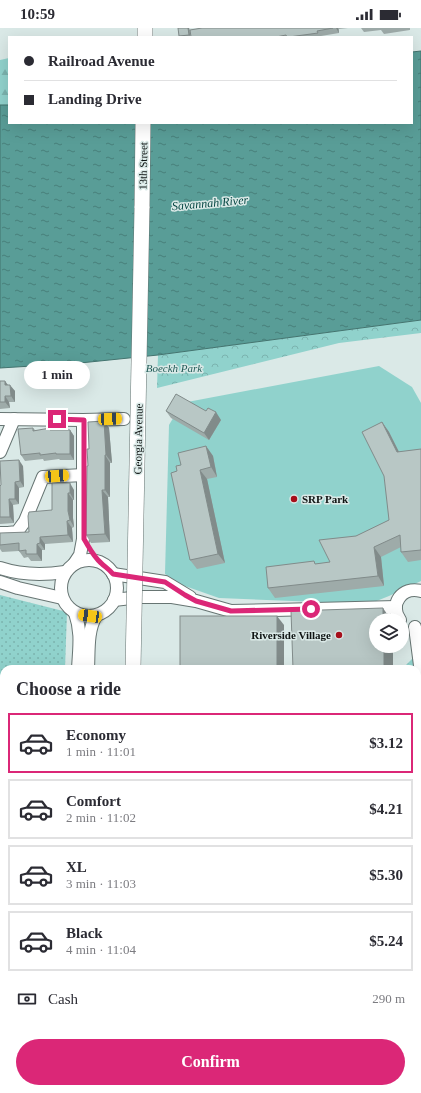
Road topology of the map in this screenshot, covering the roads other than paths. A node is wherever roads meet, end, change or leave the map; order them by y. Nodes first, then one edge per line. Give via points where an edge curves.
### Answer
1 (143, 124) edge
2 (142, 208) joint
3 (0, 419) edge
4 (14, 419) junction
5 (124, 419) dead end
6 (84, 420) junction
7 (0, 452) edge
8 (84, 475) junction
9 (0, 533) edge
10 (84, 539) junction
11 (101, 563) junction
12 (0, 568) edge
13 (69, 568) junction
14 (113, 574) junction
15 (0, 582) edge
16 (421, 591) edge
17 (62, 598) junction
18 (114, 600) junction
19 (196, 601) junction
20 (396, 607) junction
21 (75, 613) junction
22 (396, 613) edge
23 (96, 616) junction
24 (418, 626) edge
25 (78, 665) edge
26 (88, 665) edge
27 (133, 665) edge
28 (420, 665) edge

1 - 2 main road, 13th Street
2 - 27 main road, Georgia Avenue, bridge
3 - 4 street
4 - 6 street
4 - 7 street
5 - 6 street
6 - 8 street
8 - 9 street via 44,477 25,521 17,532
8 - 10 street
10 - 11 street
10 - 13 street via 80,554
11 - 13 street via 87,560
11 - 14 street
12 - 13 street via 8,571 49,574
13 - 17 street via 62,577
14 - 18 street via 117,588
14 - 19 street via 165,582
15 - 17 street
16 - 20 street via 406,592 400,596
17 - 21 street
18 - 19 street via 172,597
18 - 23 street via 106,610
19 - 20 street via 231,611
20 - 22 street
21 - 23 street
21 - 25 street via 80,636
23 - 26 street via 92,622
24 - 28 street

